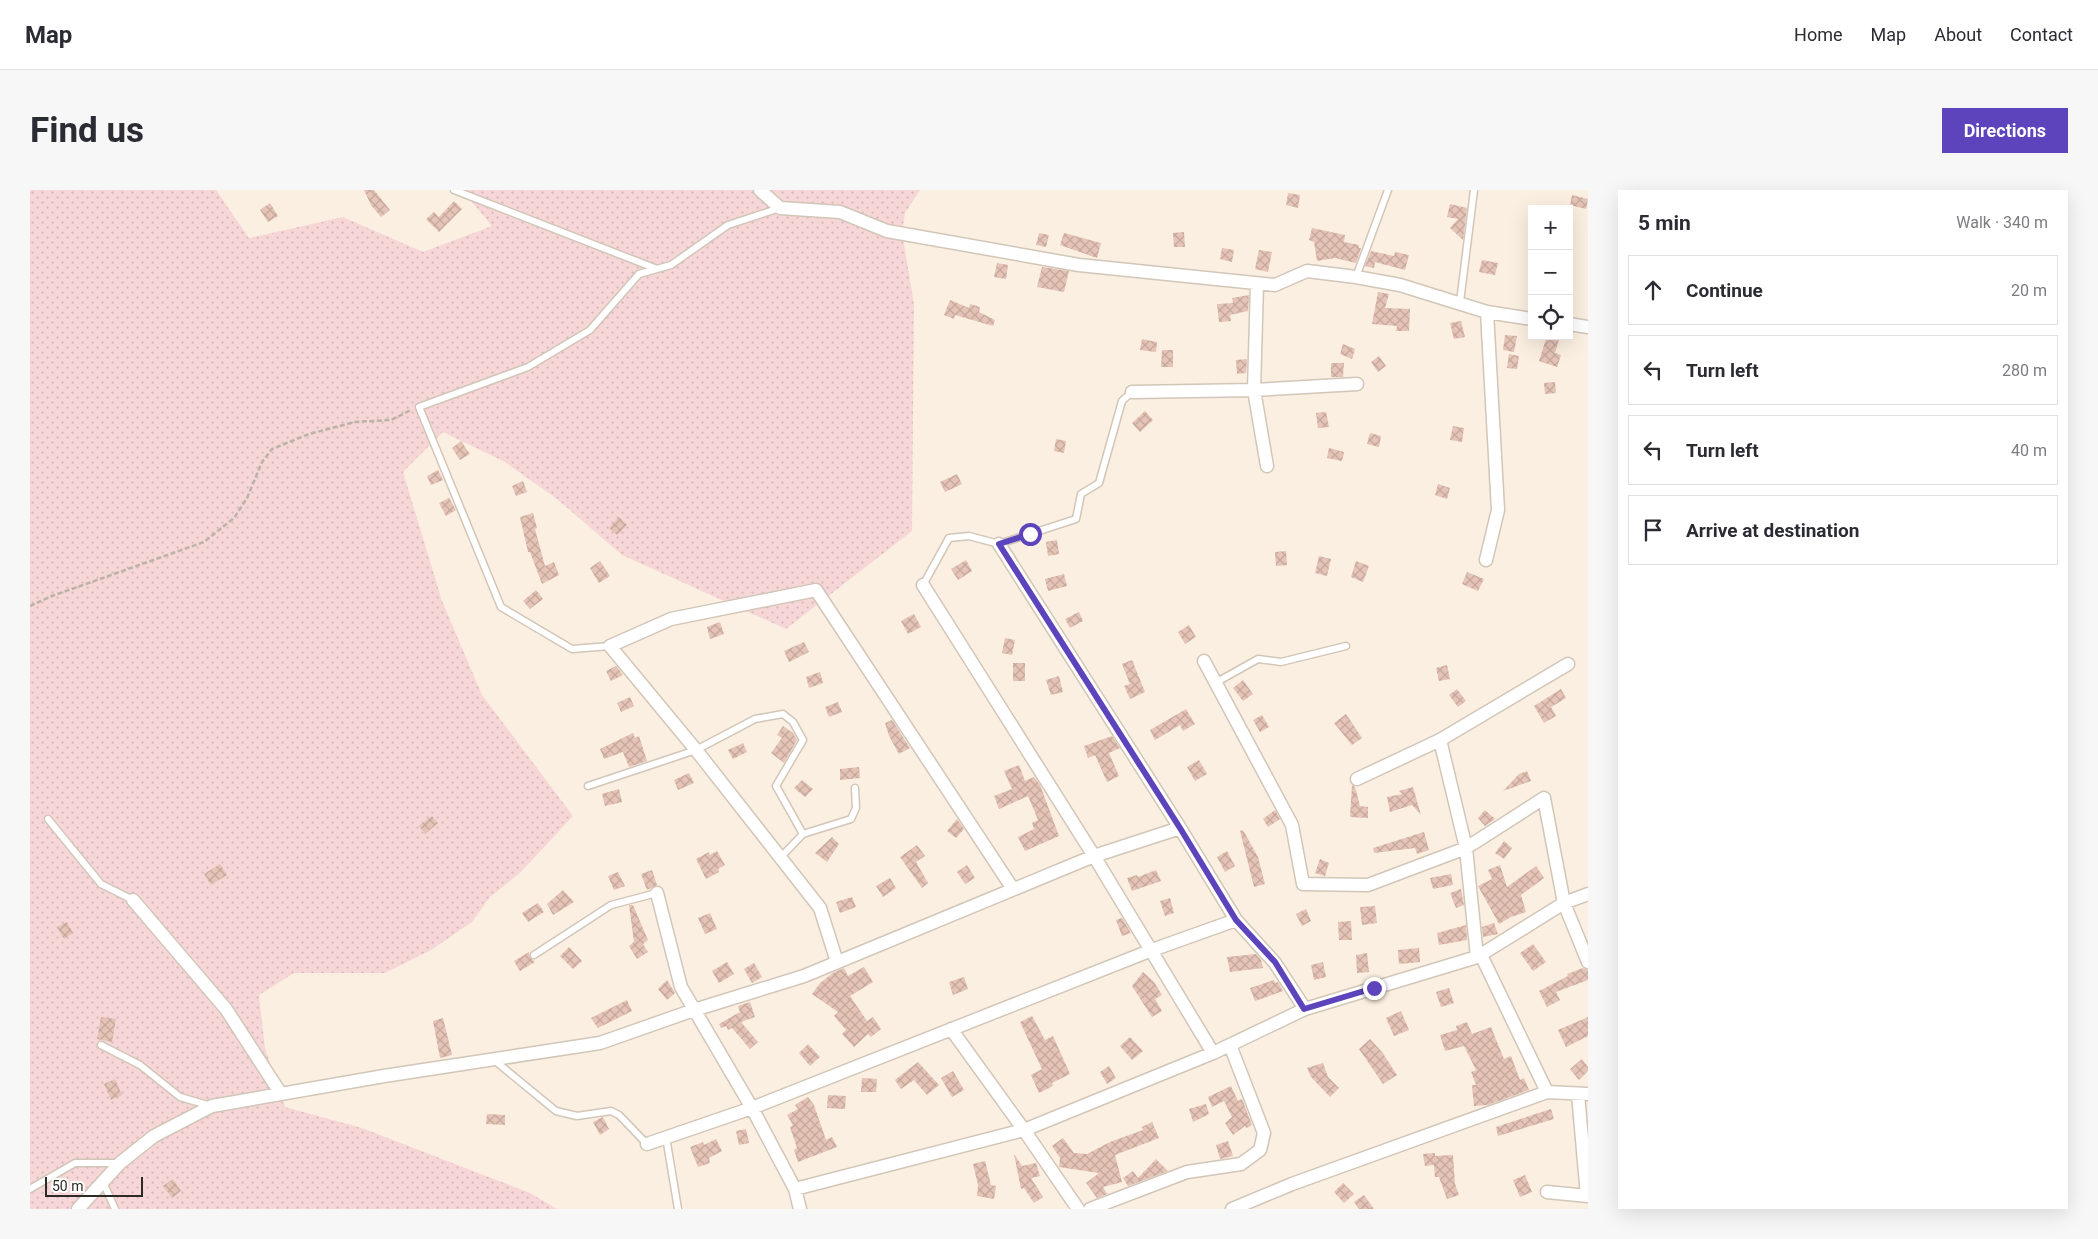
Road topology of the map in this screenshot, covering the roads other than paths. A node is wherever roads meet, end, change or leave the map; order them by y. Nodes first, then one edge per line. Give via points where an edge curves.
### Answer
1 (454, 190) edge
2 (760, 190) edge
3 (1388, 190) edge
4 (1474, 190) edge
5 (780, 208) junction
6 (657, 269) junction
7 (1356, 277) junction
8 (1257, 284) junction
9 (1460, 302) junction
10 (1487, 312) junction
11 (1528, 317) edge
12 (1573, 325) edge
13 (1588, 327) edge
14 (1357, 384) dead end
15 (1254, 390) junction
16 (1132, 392) joint
17 (1267, 466) dead end
18 (999, 544) junction
19 (1486, 560) dead end
20 (923, 585) joint
21 (610, 646) junction
22 (1346, 646) dead end
23 (1204, 661) dead end
24 (1568, 664) dead end
25 (1215, 683) junction
26 (1440, 740) junction
27 (696, 750) junction
28 (1357, 779) dead end
29 (588, 786) dead end
30 (854, 788) dead end
31 (48, 819) dead end
32 (1180, 828) junction
33 (802, 834) junction
34 (1466, 848) junction
35 (1094, 856) junction
36 (780, 858) junction
37 (1013, 889) junction
38 (657, 893) joint
39 (1588, 894) edge
40 (133, 900) joint
41 (1564, 904) junction
42 (1236, 920) junction
43 (1152, 950) junction
44 (534, 955) dead end
45 (1479, 956) junction
46 (837, 962) junction
47 (1588, 962) edge
48 (1304, 1009) junction
49 (694, 1010) junction
50 (951, 1029) junction
51 (101, 1045) dead end
52 (1230, 1045) junction
53 (1213, 1053) junction
54 (493, 1060) junction
55 (1547, 1092) junction
56 (281, 1094) junction
57 (1583, 1094) edge
58 (212, 1106) junction
59 (752, 1108) junction
60 (1024, 1130) junction
61 (666, 1137) junction
62 (647, 1144) joint
63 (120, 1163) junction
64 (103, 1182) junction
65 (30, 1189) edge
66 (795, 1189) junction
67 (1547, 1192) dead end
68 (1587, 1196) edge
69 (78, 1209) edge
70 (115, 1209) edge
71 (678, 1209) edge
72 (800, 1209) edge
73 (1078, 1209) edge
74 (1090, 1209) edge
75 (1232, 1209) edge

1 - 6 lane
2 - 5 street
3 - 7 lane
4 - 9 lane
5 - 6 lane via 728,225 671,265
5 - 8 street via 840,212 887,231 1079,265
6 - 21 lane via 639,274 590,330 528,367 419,407 501,608 572,649
7 - 8 street via 1307,271 1275,285
7 - 9 street via 1400,285
8 - 15 street
9 - 10 street
10 - 11 street
10 - 19 street via 1498,510
12 - 13 street
14 - 15 street
15 - 16 street
15 - 17 street
16 - 18 lane via 1122,401 1099,483 1081,494 1076,519
18 - 20 lane via 969,536 949,538
18 - 32 street
20 - 35 street
21 - 27 street
21 - 37 street via 671,619 816,590
22 - 25 lane via 1281,662 1258,659
23 - 25 street
24 - 26 street
25 - 34 street via 1292,825 1303,884 1368,885
26 - 28 street
26 - 34 street
27 - 29 lane
27 - 33 lane via 755,719 783,714 793,722 803,740 776,786
27 - 36 street
30 - 33 lane via 856,808 851,819
31 - 40 lane via 101,884
32 - 35 street
32 - 42 street
33 - 36 lane
34 - 41 street via 1544,798
34 - 45 street
35 - 37 street
35 - 43 street
36 - 46 street via 820,908
37 - 46 street
38 - 44 lane via 611,905
38 - 49 street via 681,987
39 - 41 street
40 - 56 street via 226,1009
41 - 45 street
41 - 47 street
42 - 43 street
42 - 48 street via 1275,962
43 - 50 street
43 - 53 street
45 - 48 street
45 - 55 street
46 - 49 street via 804,976
48 - 52 street
49 - 54 street via 600,1043
49 - 59 street
50 - 59 street
50 - 60 street
51 - 58 lane via 140,1065 180,1097
52 - 53 street
52 - 74 street via 1264,1133 1260,1150 1241,1164 1187,1172
53 - 60 street
54 - 56 street
54 - 62 lane via 556,1111 578,1116 611,1111 619,1114
55 - 57 street
55 - 75 street via 1292,1184
56 - 58 street
57 - 68 street
58 - 63 street via 154,1136
59 - 61 street
59 - 66 street
60 - 66 street
60 - 73 street
61 - 62 street
61 - 71 lane
63 - 64 street
63 - 65 lane via 75,1163
64 - 69 street
64 - 70 lane
66 - 72 street
67 - 68 street

